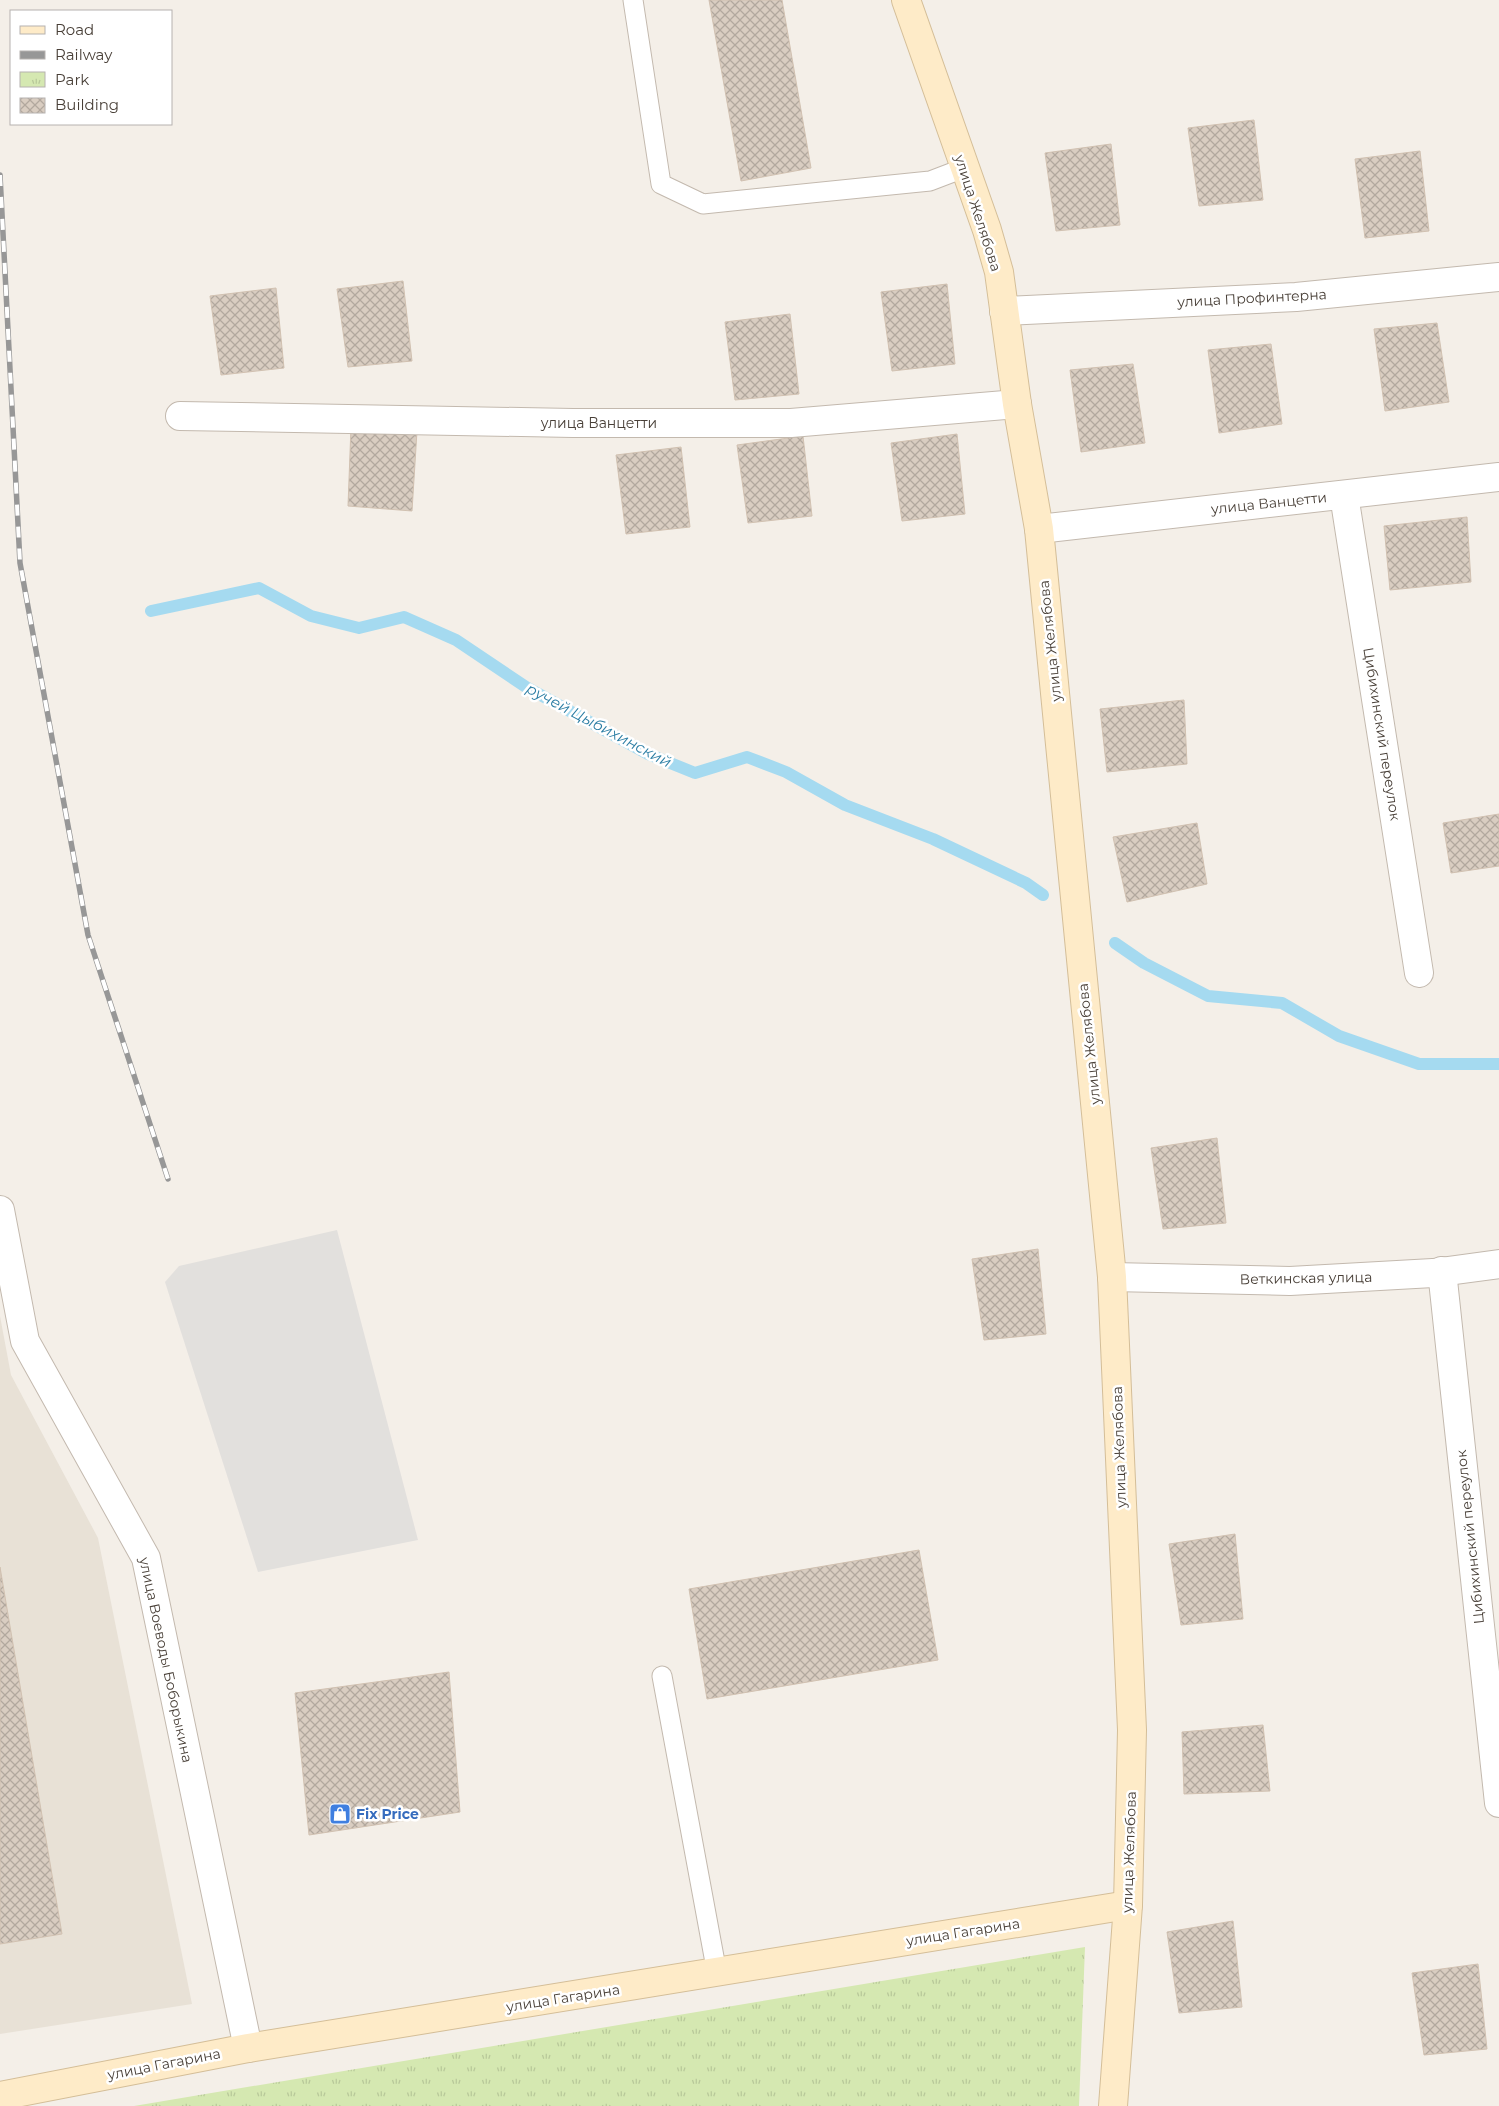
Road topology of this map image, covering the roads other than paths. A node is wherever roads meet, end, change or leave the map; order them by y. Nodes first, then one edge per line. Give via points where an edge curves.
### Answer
1 (633, 0) edge
2 (906, 0) edge
3 (964, 168) junction
4 (1499, 277) edge
5 (1004, 311) junction
6 (1017, 404) junction
7 (180, 416) dead end
8 (1499, 477) edge
9 (1344, 495) junction
10 (1039, 529) junction
11 (1419, 973) dead end
12 (0, 1210) edge
13 (1499, 1264) edge
14 (1442, 1271) junction
15 (1112, 1277) junction
16 (662, 1676) dead end
17 (1499, 1803) edge
18 (1128, 1905) junction
19 (717, 1973) junction
20 (248, 2048) junction
21 (0, 2096) edge
22 (1112, 2106) edge

1 - 3 lane via 661,184 703,204 930,181
2 - 3 main road, улица Желябова
3 - 5 main road, улица Желябова via 999,272
4 - 5 street, улица Профинтерна via 1296,296
5 - 6 main road, улица Желябова
6 - 7 street, улица Ванцетти via 791,423
6 - 10 main road, улица Желябова
8 - 9 street, улица Ванцетти
9 - 10 street, улица Ванцетти
9 - 11 street, Цибихинский переулок
10 - 15 main road, улица Желябова
12 - 20 street, улица Воеводы Боборыкина via 26,1341 146,1558
13 - 14 street, Веткинская улица
14 - 15 street, Веткинская улица via 1290,1281
14 - 17 street, Цибихинский переулок
15 - 18 main road, улица Желябова via 1132,1730
16 - 19 lane
18 - 19 main road, улица Гагарина
18 - 22 main road, улица Желябова
19 - 20 main road, улица Гагарина
20 - 21 main road, улица Гагарина

